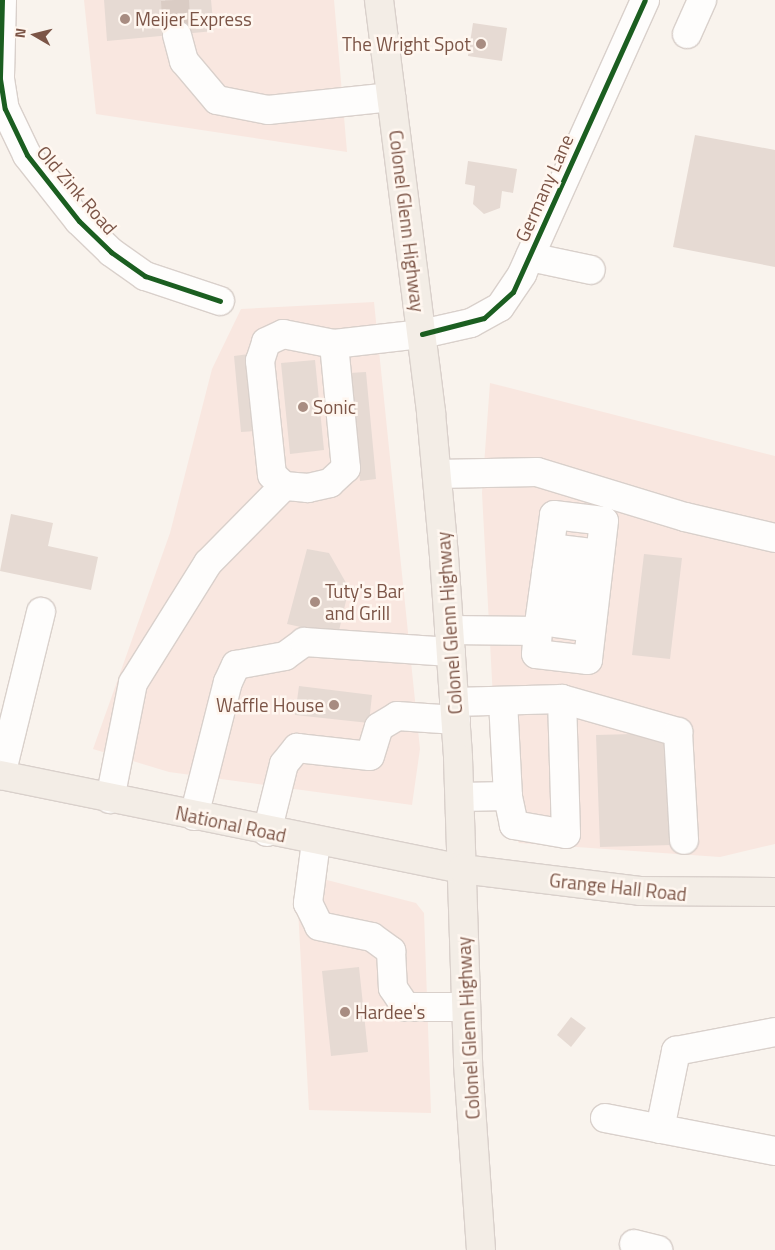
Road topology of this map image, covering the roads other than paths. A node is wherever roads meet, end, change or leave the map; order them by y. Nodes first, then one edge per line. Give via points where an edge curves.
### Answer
1 (2, 0) edge
2 (379, 0) edge
3 (645, 0) edge
4 (702, 0) edge
5 (687, 34) dead end
6 (177, 35) tunnel mouth
7 (391, 97) junction
8 (530, 257) junction
9 (591, 270) dead end
10 (220, 302) dead end
11 (422, 334) junction
12 (334, 344) junction
13 (437, 474) junction
14 (559, 477) junction
15 (284, 486) junction
16 (608, 492) junction
17 (554, 515) junction
18 (604, 521) junction
19 (775, 538) edge
20 (597, 578) junction
21 (544, 594) junction
22 (41, 612) dead end
23 (450, 641) junction
24 (562, 699) junction
25 (503, 701) junction
26 (455, 711) junction
27 (1, 775) edge
28 (508, 796) junction
29 (460, 797) junction
30 (110, 798) junction
31 (194, 816) junction
32 (267, 832) junction
33 (684, 840) dead end
34 (316, 842) junction
35 (462, 869) junction
36 (775, 892) edge
37 (466, 1007) junction
38 (775, 1032) edge
39 (605, 1118) dead end
40 (660, 1128) junction
41 (775, 1151) edge
42 (481, 1250) edge

1 - 10 street, Old Zink Road via 3,94 16,138 27,155 79,221 111,252 144,276
2 - 7 main road, Colonel Glenn Highway
3 - 8 street, Germany Lane
4 - 5 street
6 - 7 street via 184,61 217,100 268,110
7 - 11 main road, Colonel Glenn Highway
8 - 9 street
8 - 11 street, Germany Lane via 513,292 493,313
11 - 12 street, Germany Lane
11 - 13 main road, Colonel Glenn Highway
12 - 15 street via 346,468 330,483 308,488
12 - 15 street, Germany Lane via 283,334 266,342 260,361 272,475
13 - 14 street via 537,472
13 - 23 main road, Colonel Glenn Highway
14 - 16 street
14 - 17 street
15 - 30 street via 208,563 133,683
16 - 18 street
16 - 19 street via 685,517
17 - 18 street
17 - 21 street
18 - 20 street
20 - 21 street
20 - 21 street
20 - 21 street via 588,660 536,654
21 - 23 street
22 - 27 street
23 - 26 main road, Colonel Glenn Highway
23 - 31 street via 304,642 285,656 236,666 228,682
24 - 25 street
24 - 28 street via 566,834 514,825
24 - 33 street via 678,732
25 - 26 street
25 - 28 street
26 - 29 main road, Colonel Glenn Highway
26 - 32 street via 396,716 379,727 370,756 296,748 284,764
27 - 30 main road, National Road
28 - 29 street
29 - 35 main road, Colonel Glenn Highway
30 - 31 main road, National Road
31 - 32 main road, National Road
32 - 34 main road, National Road
34 - 35 main road, National Road
34 - 37 street via 308,903 319,926 372,937 390,951 393,988 406,1008
35 - 36 main road, Grange Hall Road via 640,892
35 - 37 main road, Colonel Glenn Highway
37 - 42 main road, Colonel Glenn Highway
38 - 40 street via 676,1051
39 - 40 street
40 - 41 street

